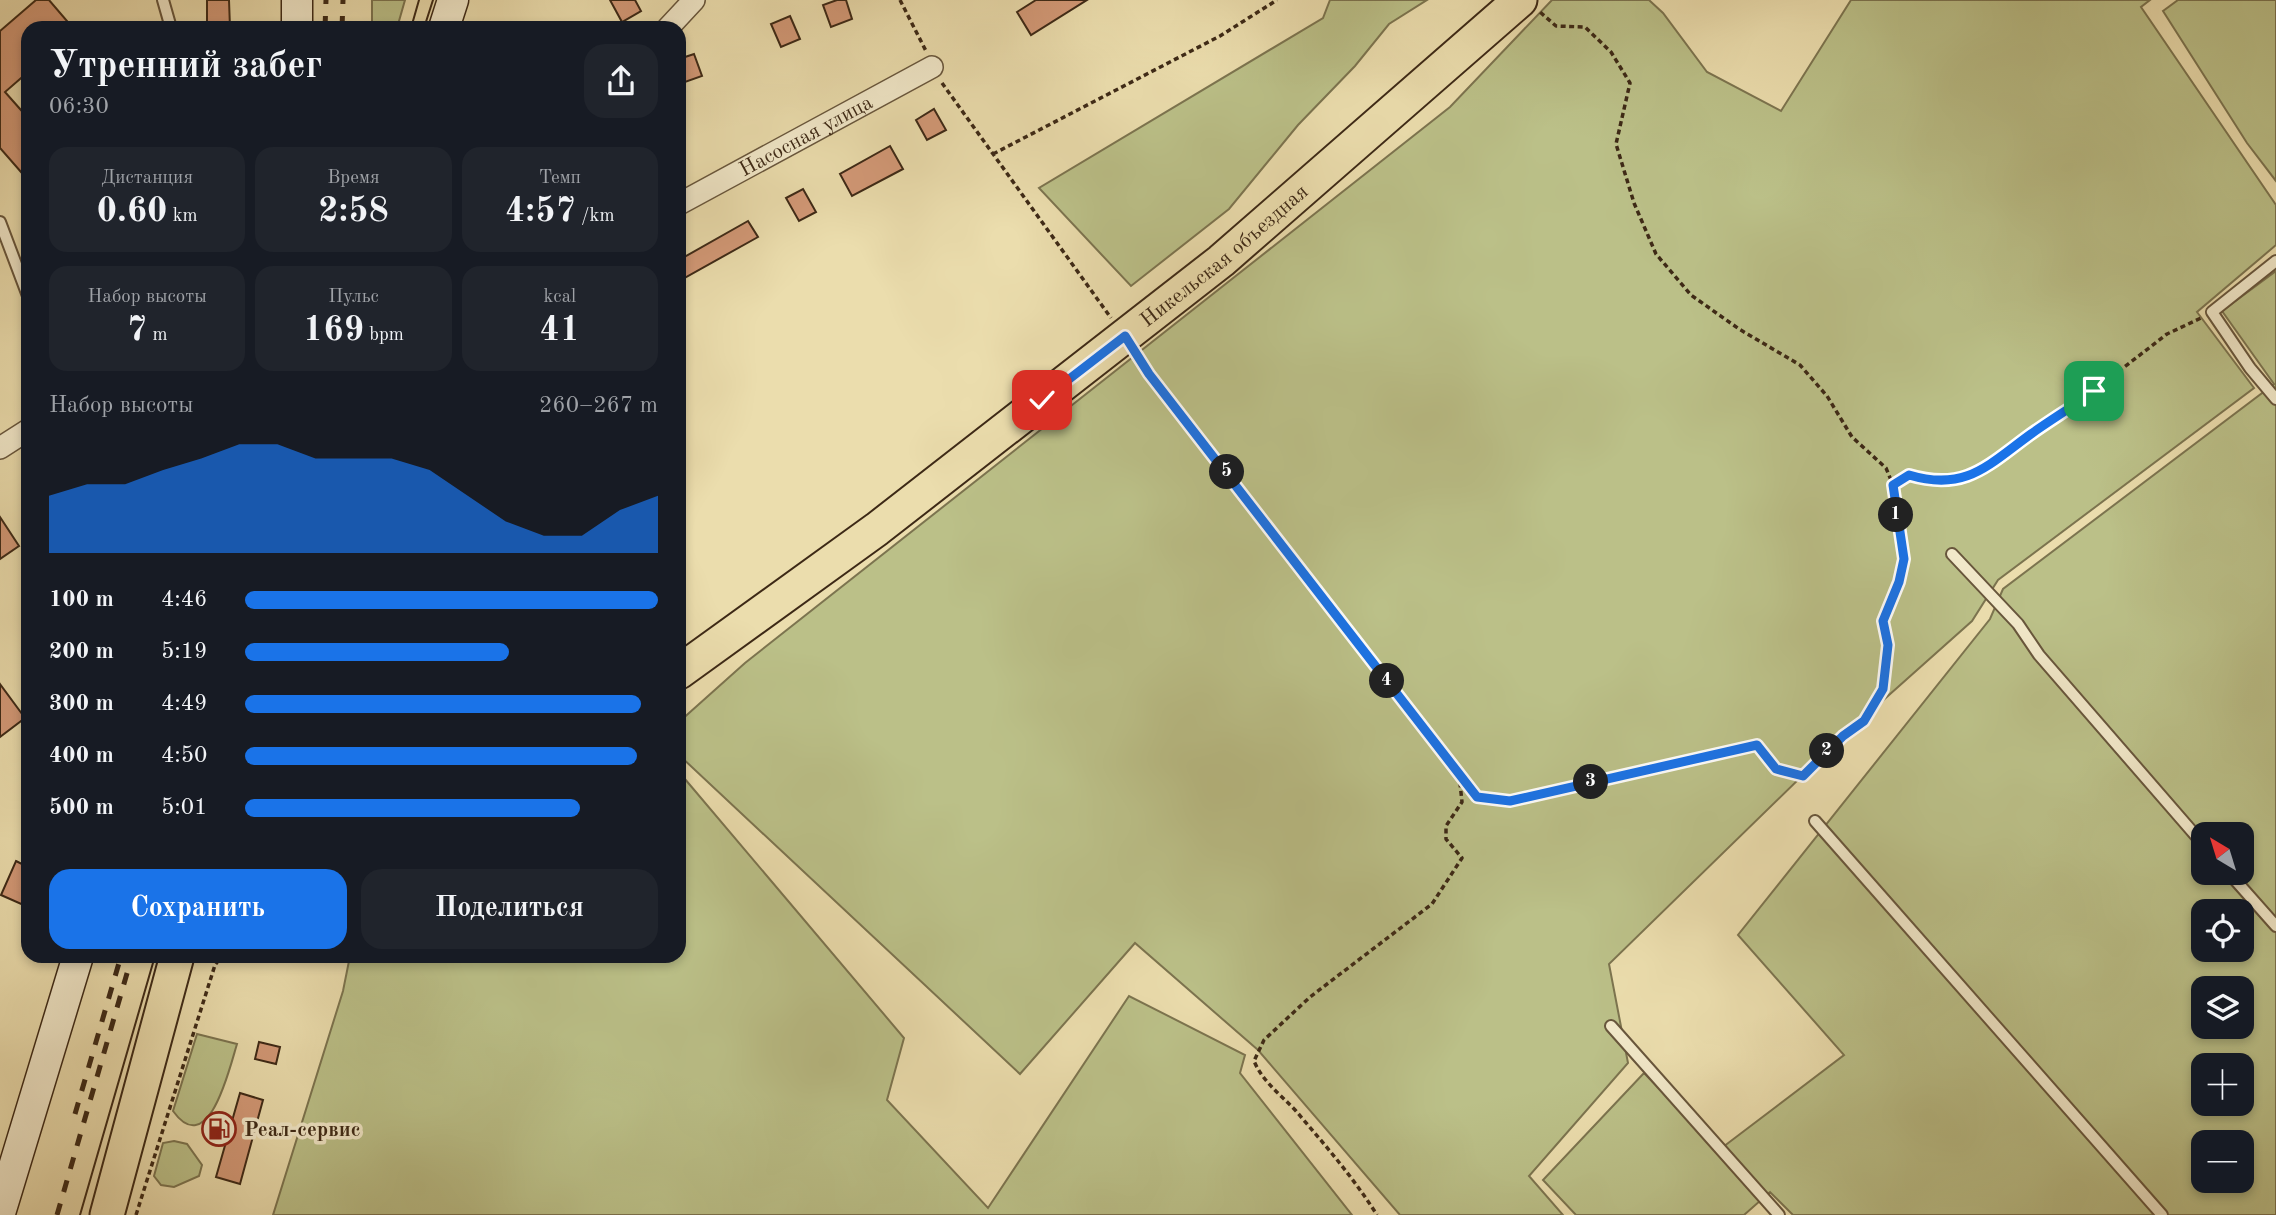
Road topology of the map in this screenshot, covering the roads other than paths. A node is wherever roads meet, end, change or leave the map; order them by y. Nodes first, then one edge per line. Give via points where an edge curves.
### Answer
1 (163, 0) edge
2 (297, 0) edge
3 (453, 0) edge
4 (694, 0) edge
5 (1527, 4) edge
6 (169, 21) edge
7 (297, 21) edge
8 (446, 21) edge
9 (674, 21) edge
10 (932, 66) road end
11 (686, 200) edge
12 (0, 222) edge
13 (2276, 261) edge
14 (21, 278) edge
15 (2276, 399) edge
16 (21, 434) edge
17 (0, 448) edge
18 (1952, 554) dead end
19 (686, 667) edge
20 (1815, 821) dead end
21 (2191, 830) edge
22 (2241, 886) edge
23 (2276, 926) edge
24 (76, 963) edge
25 (175, 963) edge
26 (1611, 1026) dead end
27 (0, 1213) edge
28 (107, 1215) edge
29 (1779, 1215) edge
30 (2162, 1215) edge

1 - 6 lane
2 - 7 main road
3 - 8 main road
4 - 9 street
5 - 19 main road, Никельская объездная via 1221,261 877,529
10 - 11 street, Насосная улица
12 - 14 lane
13 - 15 lane via 2212,312
16 - 17 street
18 - 21 lane via 2018,624 2039,655
20 - 30 lane
22 - 23 lane
24 - 27 main road
25 - 28 main road
26 - 29 lane

